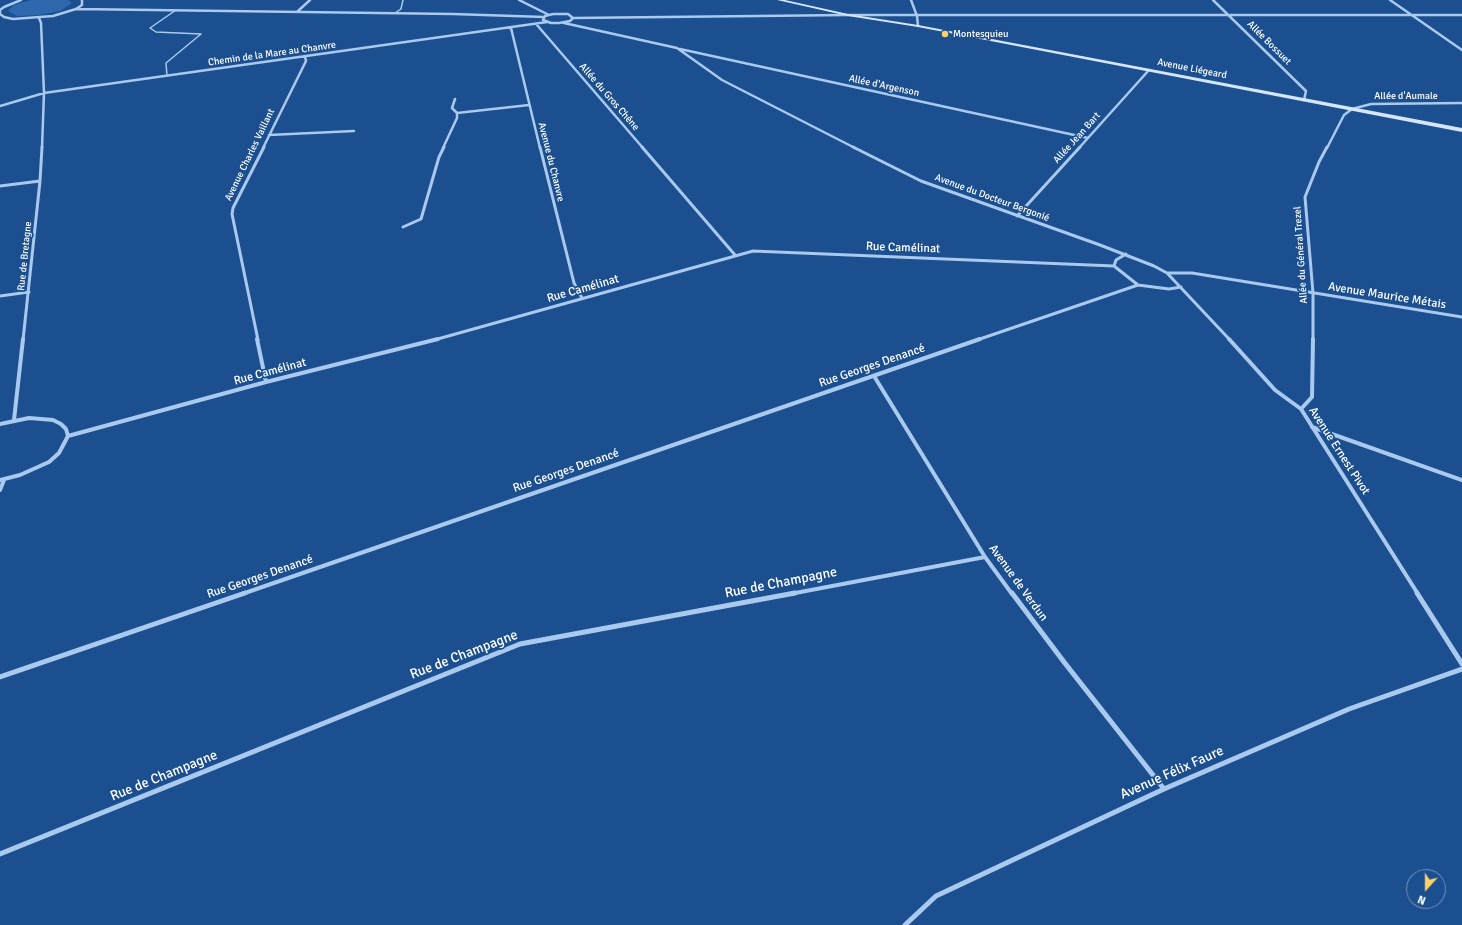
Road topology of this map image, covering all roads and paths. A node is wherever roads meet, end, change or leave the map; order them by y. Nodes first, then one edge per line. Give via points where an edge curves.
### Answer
1 (21, 0) edge
2 (82, 0) edge
3 (310, 0) edge
4 (403, 0) edge
5 (519, 0) edge
6 (779, 0) edge
7 (911, 0) edge
8 (1214, 0) edge
9 (1390, 0) edge
10 (0, 6) edge
11 (529, 6) junction
12 (4, 7) junction
13 (76, 9) junction
14 (177, 10) junction
15 (298, 12) junction
16 (395, 13) junction
17 (549, 15) junction
18 (848, 15) junction
19 (1411, 15) junction
20 (1462, 15) edge
21 (526, 16) junction
22 (917, 16) junction
23 (1230, 16) junction
24 (4, 17) junction
25 (544, 17) junction
26 (0, 18) edge
27 (39, 18) junction
28 (573, 18) junction
29 (547, 22) junction
30 (564, 23) junction
31 (537, 25) junction
32 (918, 26) junction
33 (511, 28) junction
34 (677, 48) junction
35 (1462, 50) edge
36 (305, 57) junction
37 (1149, 70) junction
38 (167, 76) junction
39 (44, 94) junction
40 (455, 99) dead end
41 (1304, 100) junction
42 (1462, 103) edge
43 (529, 105) junction
44 (0, 106) edge
45 (1352, 109) junction
46 (457, 113) junction
47 (1462, 130) edge
48 (354, 131) dead end
49 (269, 135) junction
50 (1088, 138) junction
51 (40, 181) junction
52 (0, 186) edge
53 (1017, 216) junction
54 (404, 227) dead end
55 (1126, 254) junction
56 (735, 255) junction
57 (1114, 266) junction
58 (1167, 273) junction
59 (1138, 285) junction
60 (1181, 287) junction
61 (29, 292) junction
62 (1312, 293) junction
63 (0, 296) edge
64 (582, 298) junction
65 (1462, 317) edge
66 (874, 376) junction
67 (266, 382) junction
68 (1301, 409) junction
69 (14, 420) junction
70 (0, 424) edge
71 (1312, 426) junction
72 (68, 436) junction
73 (2, 480) edge
74 (1462, 480) edge
75 (0, 490) edge
76 (985, 556) junction
77 (1462, 664) edge
78 (1462, 669) edge
79 (0, 677) edge
80 (1164, 789) junction
81 (0, 854) edge
82 (905, 925) edge

1 - 12 street
2 - 13 street via 82,5
3 - 15 street
4 - 16 lane via 401,9
5 - 11 street
6 - 18 street, Avenue Liégeard
7 - 22 street
8 - 23 street, Allée Bossuet
9 - 19 street
10 - 12 street
11 - 17 street
11 - 21 street via 531,9
12 - 24 street via 0,10
13 - 14 street
13 - 27 street
14 - 15 street
14 - 38 lane via 150,28 156,32 201,34 166,63
15 - 16 street
16 - 21 street
17 - 25 street
17 - 28 street via 571,15
18 - 22 street
18 - 28 street
18 - 32 street, Avenue Liégeard
19 - 20 street
19 - 23 street
19 - 35 street
21 - 25 street
22 - 23 street
22 - 32 street
23 - 41 street, Allée Bossuet via 1306,91
24 - 26 street
24 - 27 street
25 - 29 street via 543,20
27 - 39 street, Rue de Bretagne
28 - 30 street
29 - 30 street, Allée d'Argenson
29 - 31 street, Chemin de la Mare au Chanvre
30 - 34 street, Allée d'Argenson
31 - 33 street, Chemin de la Mare au Chanvre
31 - 56 street, Allée du Gros Chêne
32 - 37 street, Avenue Liégeard
33 - 36 street, Chemin de la Mare au Chanvre
33 - 43 street, Avenue du Chanvre
34 - 50 street, Allée d'Argenson
34 - 53 street, Avenue du Docteur Bergonié via 722,80 921,181
36 - 38 street, Chemin de la Mare au Chanvre
36 - 49 street, Avenue Charles Vaillant via 306,60
37 - 41 street, Avenue Liégeard
37 - 50 street, Allée Jean Bart
38 - 39 street, Chemin de la Mare au Chanvre
39 - 44 street, Chemin de la Mare au Chanvre
39 - 51 street, Rue de Bretagne
40 - 46 street via 452,108
41 - 45 street, Avenue Liégeard
42 - 45 street, Allée d'Aumale via 1371,104
43 - 46 street
43 - 64 street, Avenue du Chanvre via 574,283
45 - 47 street, Avenue Liégeard
45 - 62 street, Allée du Général Trezel via 1344,115 1319,162 1305,197
46 - 54 street via 439,157 421,219
48 - 49 street
49 - 67 street, Avenue Charles Vaillant via 232,214
50 - 53 street, Allée Jean Bart
51 - 52 street
51 - 61 street, Rue de Bretagne
53 - 55 street, Avenue du Docteur Bergonié
55 - 57 street via 1116,260
55 - 58 street, Avenue du Docteur Bergonié
56 - 57 street, Rue Camélinat via 753,251
56 - 64 street, Rue Camélinat
57 - 59 street
58 - 60 street, Avenue Ernest Pivot
58 - 62 street, Avenue Maurice Métais via 1192,273
59 - 60 street via 1162,289
59 - 66 street, Rue Georges Denancé
60 - 68 street, Avenue Ernest Pivot via 1275,390
61 - 63 street
61 - 69 street, Rue de Bretagne
62 - 65 street, Avenue Maurice Métais
62 - 68 street, Allée du Général Trezel via 1312,397
64 - 67 street, Rue Camélinat via 440,339
66 - 76 street, Avenue de Verdun
66 - 79 street, Rue Georges Denancé
67 - 72 street, Rue Camélinat
68 - 71 street, Avenue Ernest Pivot
69 - 70 street
69 - 72 street via 53,420 66,429
71 - 74 street
71 - 77 street, Avenue Ernest Pivot
72 - 73 street via 59,453 49,462
73 - 75 street
76 - 80 street, Avenue de Verdun
76 - 81 street, Rue de Champagne via 520,644
78 - 80 street, Avenue Félix Faure via 1349,709
80 - 82 street, Avenue Félix Faure via 936,896

